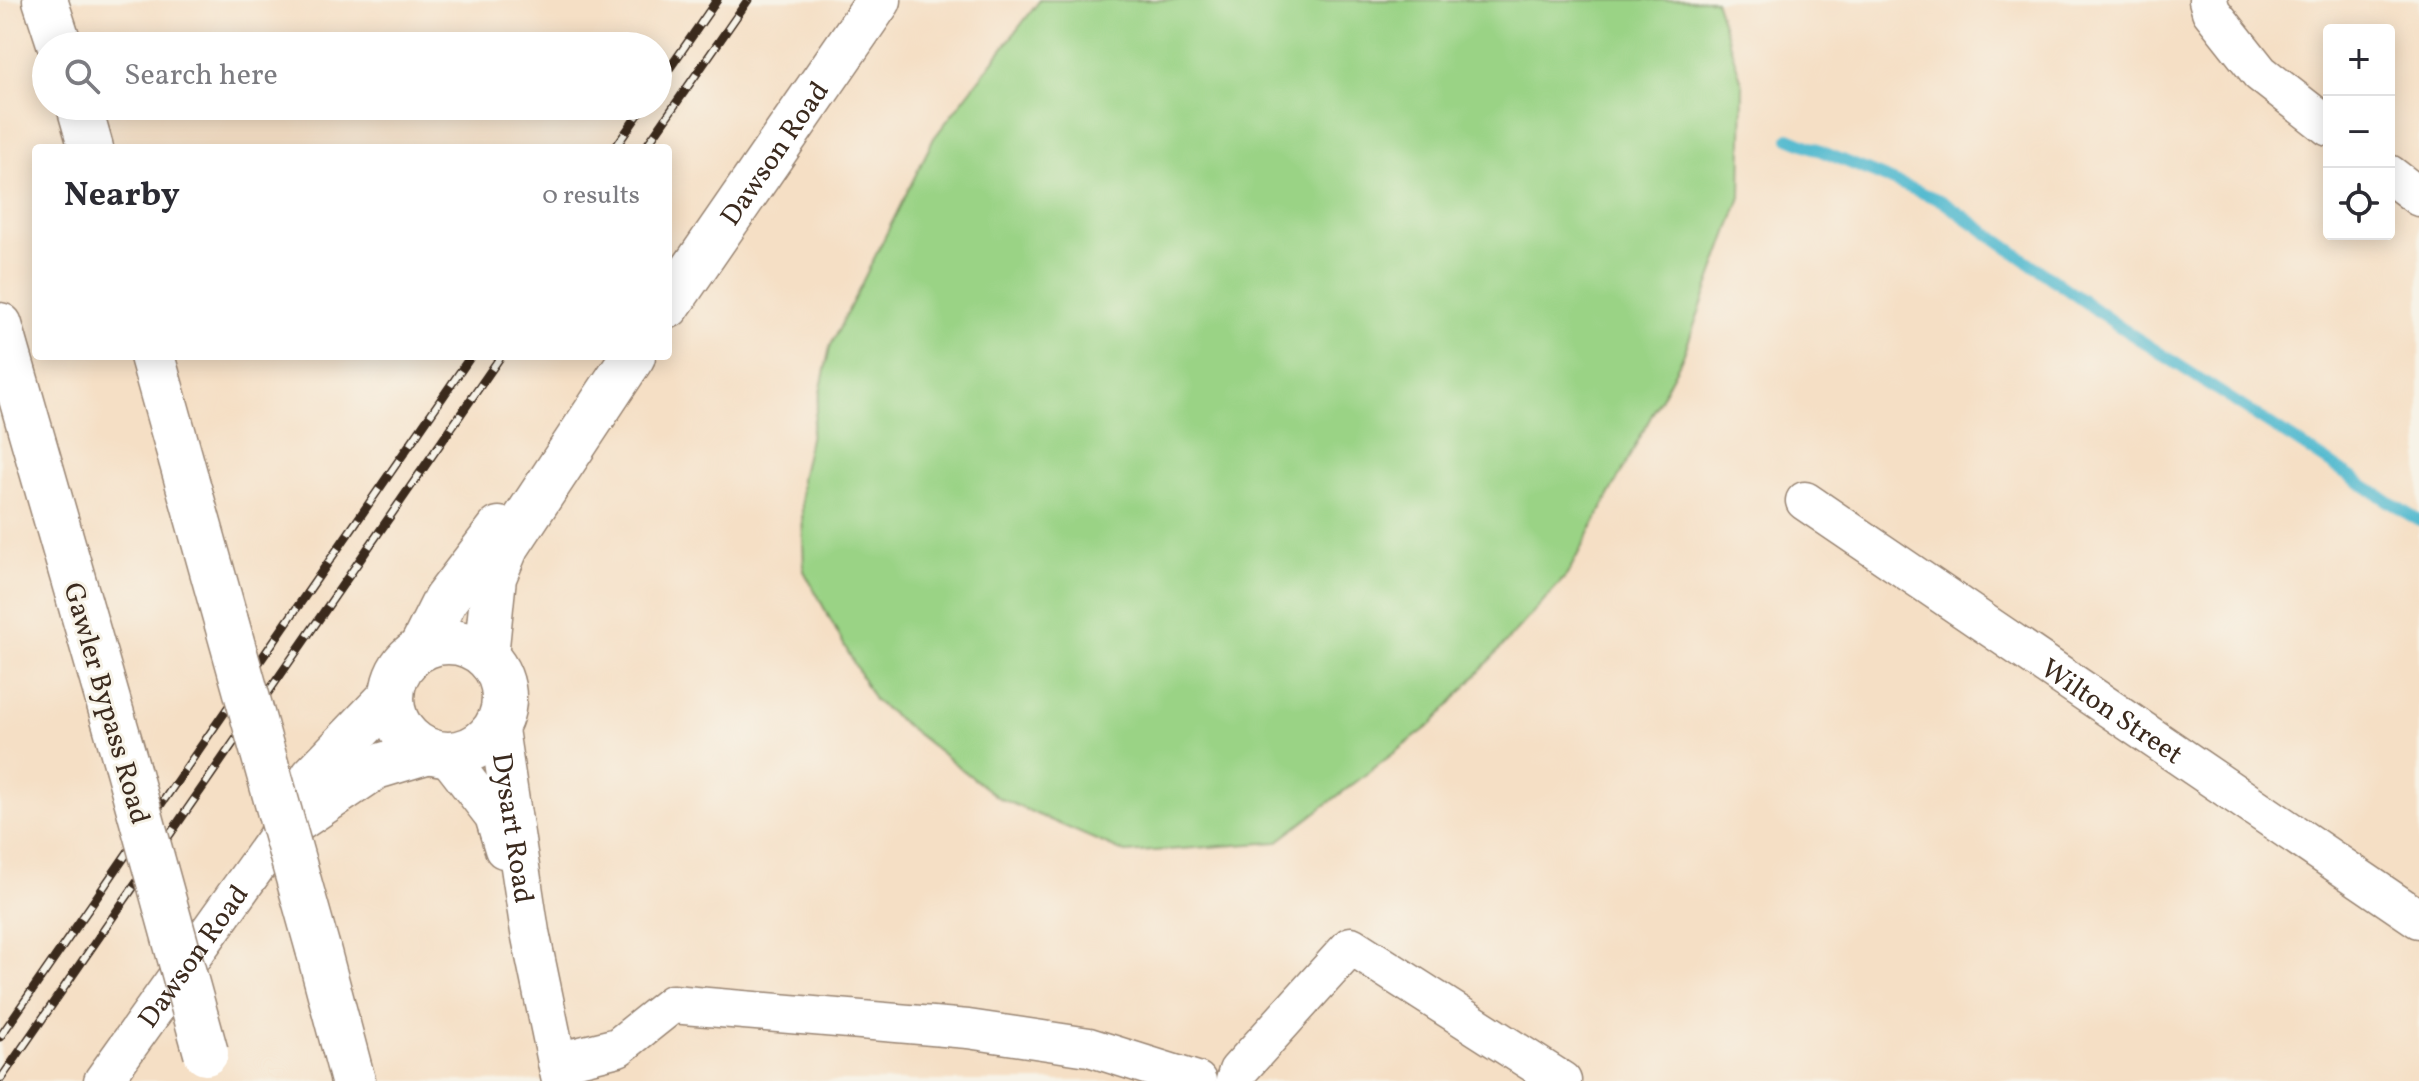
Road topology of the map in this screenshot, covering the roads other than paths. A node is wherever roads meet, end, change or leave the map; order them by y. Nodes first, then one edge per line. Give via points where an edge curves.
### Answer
1 (45, 0) edge
2 (879, 0) edge
3 (2208, 0) edge
4 (55, 32) edge
5 (83, 120) edge
6 (2323, 122) edge
7 (90, 144) edge
8 (672, 300) edge
9 (0, 325) edge
10 (153, 360) edge
11 (630, 360) edge
12 (599, 406) junction
13 (1805, 501) dead end
14 (421, 648) junction
15 (486, 656) junction
16 (391, 696) junction
17 (498, 723) junction
18 (438, 752) junction
19 (282, 830) junction
20 (2419, 919) edge
21 (530, 932) junction
22 (210, 1067) edge
23 (559, 1072) edge
24 (103, 1081) edge
25 (353, 1081) edge
26 (1197, 1081) edge
27 (1235, 1081) edge
28 (1562, 1081) edge

1 - 4 main road
2 - 8 main road, Dawson Road
3 - 6 street via 2260,73
5 - 7 main road
9 - 22 main road, Gawler Bypass Road, bridge
10 - 25 main road, bridge
11 - 12 main road
12 - 14 main road via 445,600
12 - 15 main road via 506,548 494,577
13 - 20 street, Wilton Street
14 - 15 main road via 457,642
14 - 16 main road via 401,666
15 - 17 main road via 498,671 504,692
16 - 18 main road via 404,734
16 - 19 main road, Dawson Road via 313,777
17 - 18 main road via 486,739 465,751
17 - 21 street, Dysart Road
18 - 19 main road, Dawson Road via 376,767
18 - 21 street, Dysart Road via 494,816
19 - 24 street, Dawson Road
21 - 23 street, Dysart Road
23 - 26 street via 618,1047 672,1004 984,1031 1089,1047
27 - 28 street via 1238,1071 1351,946

